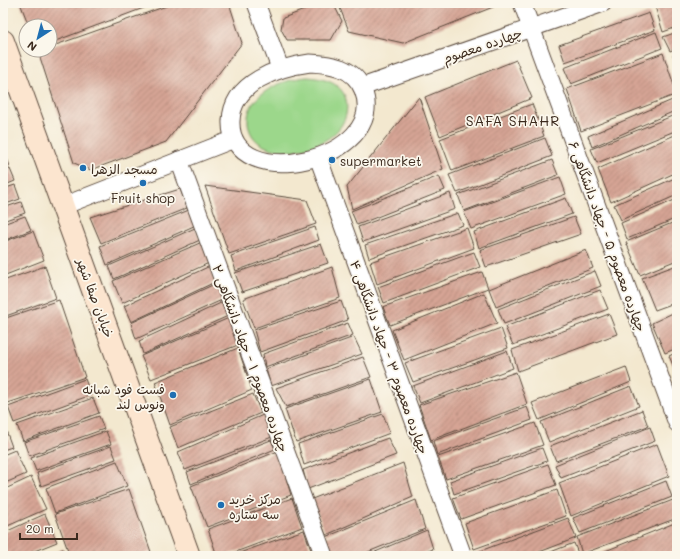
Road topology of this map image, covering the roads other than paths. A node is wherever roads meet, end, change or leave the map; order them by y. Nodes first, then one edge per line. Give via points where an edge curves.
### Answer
1 (256, 3) edge
2 (522, 3) edge
3 (602, 3) edge
4 (531, 28) junction
5 (3, 41) edge
6 (280, 68) junction
7 (362, 87) junction
8 (234, 139) junction
9 (318, 157) junction
10 (179, 160) junction
11 (63, 206) junction
12 (677, 423) edge
13 (189, 556) edge
14 (324, 556) edge
15 (463, 556) edge

1 - 6 street
2 - 4 street, چهارده معصوم ۵ - جهاد دانشگاهی ۶
3 - 4 street, چهارده معصوم
4 - 7 street, چهارده معصوم
4 - 12 street, چهارده معصوم ۵ - جهاد دانشگاهی ۶
5 - 11 main road, خیابان صفا شهر
6 - 7 street via 310,63 331,64 350,73
6 - 8 street via 261,77 240,96 231,121
7 - 9 street via 366,111 358,130 344,144
8 - 9 street via 248,154 257,159 287,163
8 - 10 street
9 - 15 street, چهارده معصوم ۳ - جهاد دانشگاهی ۴
10 - 11 street
10 - 14 street, چهارده معصوم ۱ - جهاد دانشگاهی ۲
11 - 13 main road, خیابان صفا شهر

